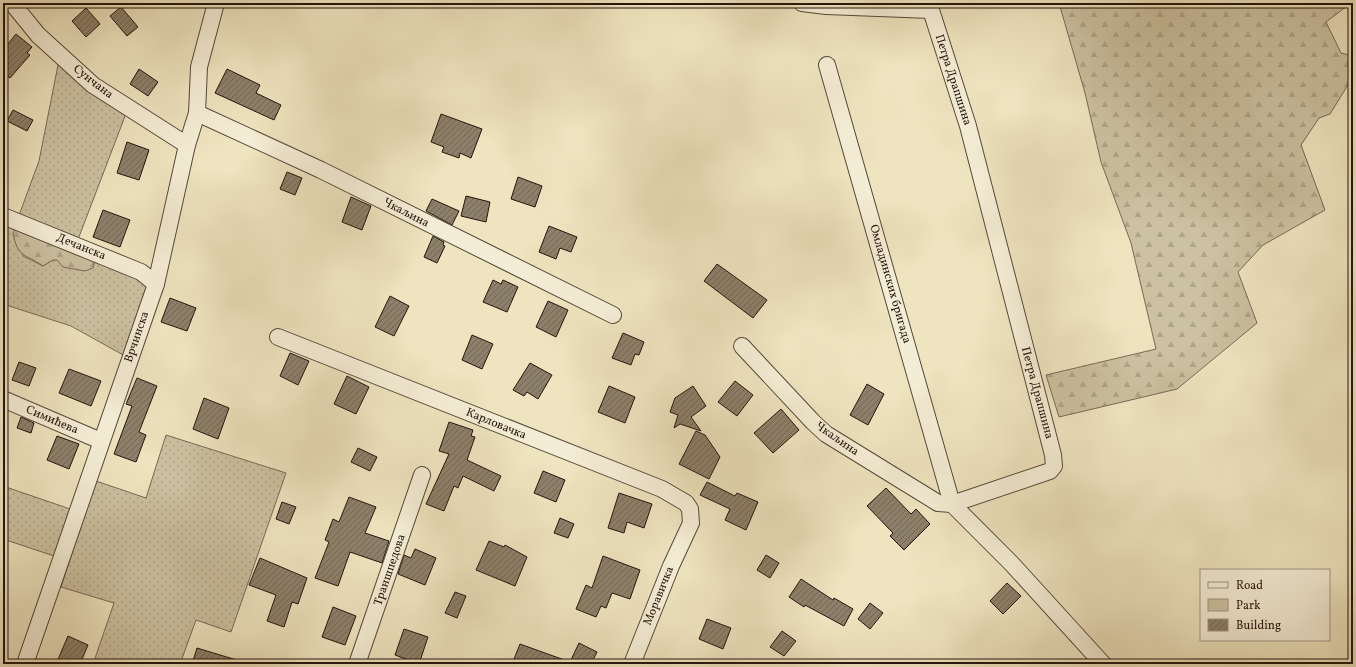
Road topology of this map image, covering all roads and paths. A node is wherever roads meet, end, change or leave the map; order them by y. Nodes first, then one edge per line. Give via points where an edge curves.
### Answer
1 (12, 3) edge
2 (216, 3) edge
3 (802, 3) edge
4 (931, 7) edge
5 (827, 65) dead end
6 (197, 113) junction
7 (188, 145) junction
8 (3, 216) edge
9 (156, 284) junction
10 (613, 315) dead end
11 (278, 337) dead end
12 (742, 346) dead end
13 (3, 399) edge
14 (101, 441) junction
15 (422, 475) dead end
16 (952, 504) junction
17 (688, 530) joint
18 (25, 664) edge
19 (357, 664) edge
20 (632, 664) edge
21 (1103, 664) edge

1 - 7 street, Сунчана via 38,35 93,85
2 - 6 street, Врчинска via 199,67
3 - 4 street via 826,6
4 - 16 street, Петра Драпшина via 968,126 1054,466 1050,470
5 - 16 street, Омладинских бригада
6 - 7 street, Врчинска
6 - 10 street, Чкаљина via 321,170
7 - 9 street, Врчинска
8 - 9 street, Дечанска via 141,272
9 - 14 street, Врчинска
11 - 17 street, Карловачка via 662,489 686,503 692,516
12 - 16 street, Чкаљина via 826,434 925,497 938,503
13 - 14 street, Симићева
14 - 18 street, Врчинска
15 - 19 street, Траншпедова
16 - 21 street via 1011,563
17 - 20 street, Моравичка

